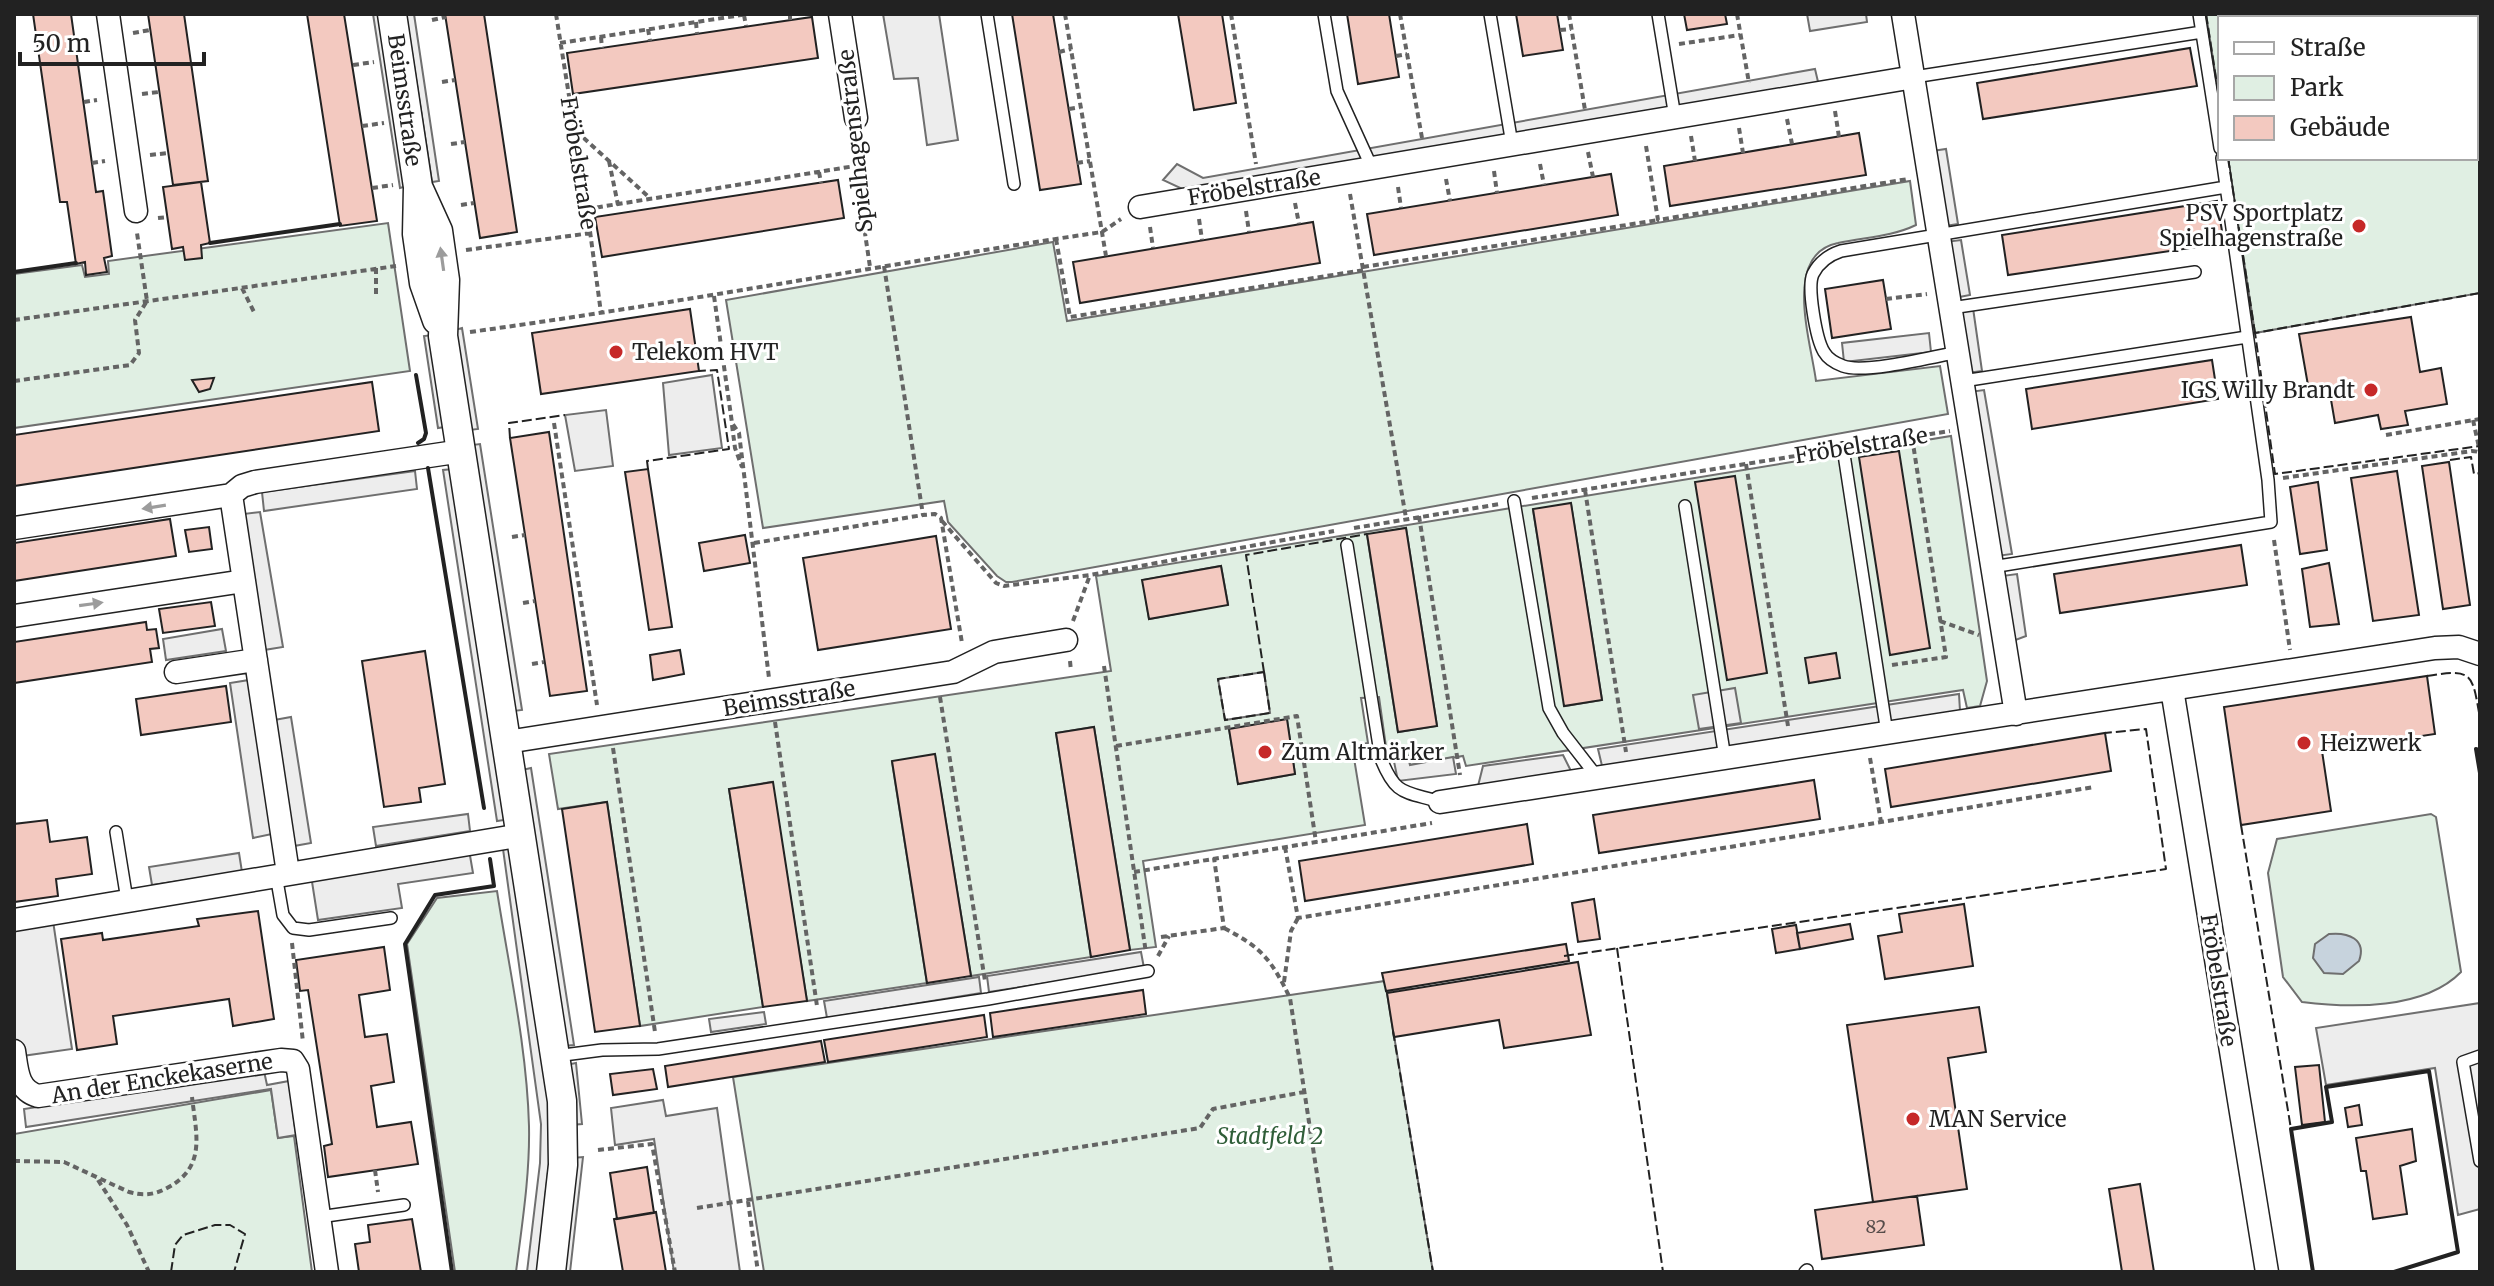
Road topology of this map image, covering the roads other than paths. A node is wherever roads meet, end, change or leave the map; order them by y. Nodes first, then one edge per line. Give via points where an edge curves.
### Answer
1 (108, 14) edge
2 (392, 14) edge
3 (840, 14) edge
4 (987, 14) edge
5 (1324, 14) edge
6 (1490, 14) edge
7 (1658, 14) edge
8 (1903, 14) edge
9 (2199, 14) edge
10 (2202, 32) junction
11 (1914, 77) junction
12 (1675, 117) junction
13 (856, 118) road end
14 (2218, 135) edge
15 (1512, 144) junction
16 (2222, 160) edge
17 (1372, 168) junction
18 (1014, 184) dead end
19 (2226, 187) junction
20 (1140, 207) road end
21 (136, 211) road end
22 (1939, 235) junction
23 (2195, 272) dead end
24 (1951, 308) junction
25 (2247, 337) junction
26 (1958, 352) junction
27 (1963, 381) junction
28 (1843, 448) road end
29 (462, 451) junction
30 (231, 495) junction
31 (1514, 501) road end
32 (1685, 506) dead end
33 (14, 528) edge
34 (1347, 545) dead end
35 (1992, 567) junction
36 (244, 581) junction
37 (14, 616) edge
38 (1066, 640) road end
39 (2480, 654) edge
40 (256, 660) junction
41 (176, 672) dead end
42 (2172, 689) junction
43 (2016, 714) junction
44 (1877, 735) junction
45 (507, 742) junction
46 (1725, 759) junction
47 (1599, 779) junction
48 (1440, 802) joint
49 (116, 832) dead end
50 (522, 835) junction
51 (282, 874) junction
52 (127, 900) junction
53 (391, 918) dead end
54 (14, 920) edge
55 (1148, 971) road end
56 (14, 1051) edge
57 (556, 1056) junction
58 (2480, 1056) edge
59 (2480, 1161) edge
60 (404, 1205) dead end
61 (319, 1217) junction
62 (327, 1272) edge
63 (551, 1272) edge
64 (2267, 1272) edge

1 - 21 street
2 - 29 street, Beimsstraße via 406,186 424,283 454,334
3 - 13 street, Spielhagenstraße
4 - 18 lane
5 - 17 lane via 1337,91
6 - 15 lane
7 - 12 lane
8 - 11 street
9 - 10 lane
10 - 11 lane, Fröbelstraße
10 - 14 lane
11 - 12 street, Fröbelstraße
11 - 22 street
12 - 15 street, Fröbelstraße
15 - 17 street, Fröbelstraße
16 - 19 lane
17 - 20 street, Fröbelstraße
19 - 22 lane
19 - 25 lane
22 - 24 street
22 - 26 lane via 1831,255 1812,277 1813,303 1821,347 1846,368
23 - 24 lane
24 - 26 street
25 - 27 lane
25 - 35 lane via 2271,522
26 - 27 street
27 - 35 street
28 - 44 lane via 1877,667
29 - 30 street via 255,482
29 - 45 street, Beimsstraße
30 -> 33 street
30 - 36 street
31 - 47 lane via 1549,708
32 - 46 lane
34 - 48 lane via 1381,759 1397,789
35 - 43 street
37 -> 36 street
36 - 40 street
38 - 45 street, Beimsstraße via 994,652 953,672 772,700 606,735
39 - 42 street via 2443,647
40 - 41 street
40 - 51 street
42 - 43 street
42 - 64 street, Fröbelstraße
43 - 44 street
44 - 46 street
45 - 50 street, Beimsstraße
46 - 47 street
47 - 48 street
49 - 52 lane
50 - 51 street
50 - 57 street, Beimsstraße
51 - 52 street
51 - 53 lane via 283,915 293,928
52 - 54 street
55 - 57 lane via 658,1049
56 - 61 street, An der Enckekaserne via 19,1081 38,1096 293,1061
57 - 63 street, Beimsstraße via 564,1141
58 - 59 lane via 2463,1062
60 - 61 lane
61 - 62 street, An der Enckekaserne

